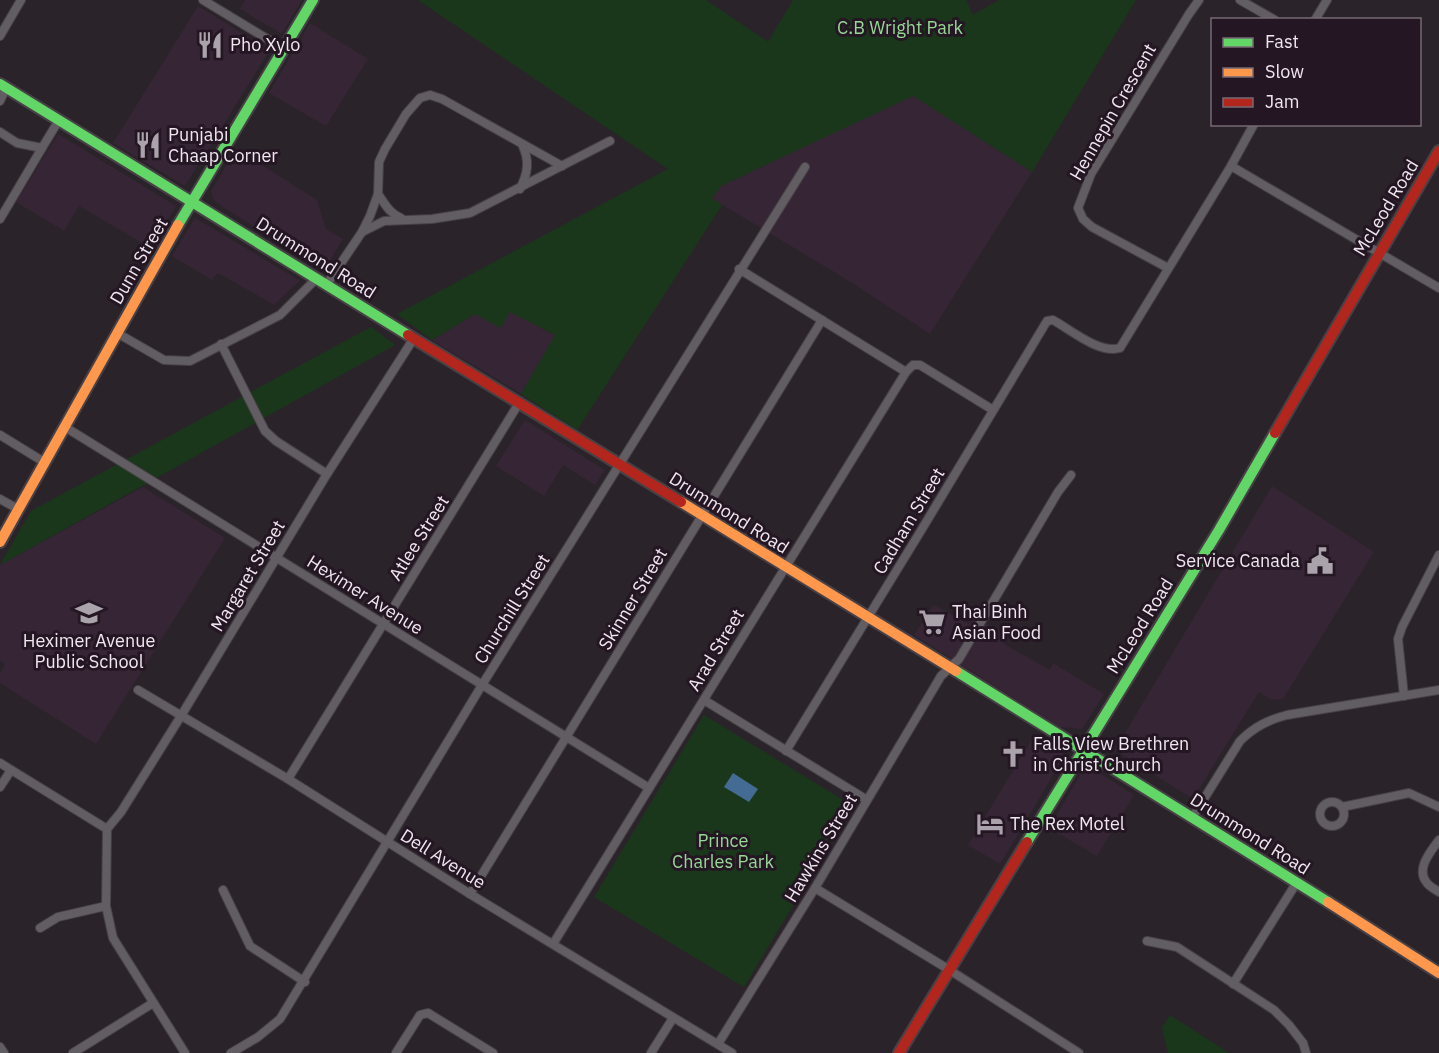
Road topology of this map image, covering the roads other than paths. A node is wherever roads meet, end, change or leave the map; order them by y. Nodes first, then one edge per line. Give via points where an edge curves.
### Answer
1 (21, 0) edge
2 (203, 0) edge
3 (314, 0) edge
4 (1199, 0) edge
5 (1240, 0) edge
6 (1327, 0) edge
7 (1272, 18) edge
8 (1316, 18) edge
9 (0, 36) edge
10 (284, 49) junction
11 (3, 86) edge
12 (0, 101) edge
13 (59, 120) junction
14 (1253, 126) edge
15 (0, 132) edge
16 (610, 141) dead end
17 (521, 143) junction
18 (42, 148) junction
19 (1439, 151) edge
20 (562, 166) junction
21 (805, 166) dead end
22 (1231, 166) junction
23 (520, 189) junction
24 (378, 194) junction
25 (192, 201) junction
26 (0, 219) edge
27 (404, 219) junction
28 (362, 232) junction
29 (1379, 252) junction
30 (1168, 268) junction
31 (740, 269) junction
32 (322, 281) junction
33 (1439, 288) edge
34 (822, 320) junction
35 (117, 333) junction
36 (414, 338) junction
37 (221, 344) junction
38 (906, 372) junction
39 (519, 403) junction
40 (993, 410) junction
41 (65, 428) junction
42 (0, 435) edge
43 (44, 462) junction
44 (619, 464) junction
45 (327, 474) junction
46 (1071, 475) dead end
47 (0, 499) edge
48 (18, 509) junction
49 (702, 516) junction
50 (0, 542) edge
51 (1439, 555) edge
52 (277, 558) junction
53 (784, 567) junction
54 (868, 619) junction
55 (383, 624) junction
56 (949, 668) junction
57 (482, 685) junction
58 (138, 690) dead end
59 (1439, 690) edge
60 (1404, 696) junction
61 (704, 700) junction
62 (181, 716) junction
63 (566, 738) junction
64 (1084, 750) junction
65 (786, 751) junction
66 (0, 763) edge
67 (11, 770) junction
68 (288, 779) junction
69 (0, 787) edge
70 (649, 788) junction
71 (867, 800) junction
72 (1342, 807) dead end
73 (1439, 807) edge
74 (1192, 818) junction
75 (107, 829) junction
76 (1439, 840) edge
77 (387, 842) junction
78 (1297, 882) junction
79 (815, 888) junction
80 (223, 891) dead end
81 (1439, 892) edge
82 (470, 894) junction
83 (106, 906) junction
84 (40, 928) dead end
85 (1147, 941) dead end
86 (553, 944) junction
87 (948, 969) junction
88 (1439, 974) edge
89 (305, 981) junction
90 (1233, 984) junction
91 (153, 1004) junction
92 (673, 1018) junction
93 (718, 1044) junction
94 (0, 1047) edge
95 (1076, 1052) edge
96 (4, 1053) edge
97 (73, 1053) edge
98 (185, 1053) edge
99 (231, 1053) edge
100 (396, 1053) edge
101 (492, 1053) edge
102 (651, 1053) edge
103 (732, 1053) edge
104 (899, 1053) edge
105 (1306, 1053) edge

1 - 9 street
2 - 10 street
3 - 10 main road, Dunn Street
4 - 30 street, Hennepin Crescent via 1091,174 1078,208 1092,227
5 - 7 street
6 - 8 street
10 - 25 main road, Dunn Street
11 - 12 street
11 - 13 main road, Drummond Road
13 - 18 street
13 - 25 main road, Drummond Road
14 - 22 street
15 - 18 street via 17,143
16 - 20 street
17 - 20 street
17 - 23 street via 528,165
17 - 24 street via 442,99 430,95 420,98 406,114 379,162
18 - 26 street
19 - 29 main road, McLeod Road
20 - 23 street
21 - 31 street, Churchill Street
22 - 29 street
22 - 30 street
23 - 27 street via 470,213
24 - 27 street via 387,209
24 - 28 street
25 - 32 main road, Drummond Road
25 - 35 main road, Dunn Street
27 - 28 street via 384,221
28 - 32 street
29 - 33 street
29 - 64 main road, McLeod Road via 1219,530
30 - 40 street, Cadham Street via 1120,348 1102,348 1053,320 1047,321
31 - 34 street
31 - 44 street, Churchill Street
32 - 36 main road, Drummond Road
32 - 37 street via 280,315
34 - 38 street
34 - 49 street, Skinner Street
35 - 37 street via 164,360 190,361
35 - 41 main road, Dunn Street
36 - 39 main road, Drummond Road
36 - 45 street, Margaret Street
37 - 45 street via 265,431
38 - 40 street via 913,365 920,365
38 - 53 street, Arad Street
39 - 44 main road, Drummond Road
39 - 55 street, Atlee Street
40 - 54 street, Cadham Street
41 - 43 main road, Dunn Street
41 - 52 street, Heximer Avenue
42 - 43 street
43 - 48 main road, Dunn Street
44 - 49 main road, Drummond Road
44 - 57 street, Churchill Street
45 - 52 street, Margaret Street
46 - 56 street, Hawkins Street via 959,659
47 - 48 street
48 - 50 main road, Dunn Street
49 - 53 main road, Drummond Road
49 - 63 street, Skinner Street
51 - 60 street via 1398,639
52 - 55 street, Heximer Avenue
52 - 62 street, Margaret Street
53 - 54 main road, Drummond Road
53 - 61 street, Arad Street
54 - 56 main road, Drummond Road
54 - 65 street, Cadham Street
55 - 57 street, Heximer Avenue
55 - 68 street, Atlee Street
56 - 64 main road, Drummond Road
56 - 71 street, Hawkins Street
57 - 63 street, Heximer Avenue
57 - 77 street, Churchill Street
58 - 62 street, Dell Avenue
59 - 60 street
60 - 74 street via 1269,720 1240,741
61 - 65 street
61 - 70 street, Arad Street
62 - 68 street, Dell Avenue
62 - 75 street, Margaret Street
63 - 70 street, Heximer Avenue
63 - 82 street, Skinner Street
64 - 74 main road, Drummond Road
64 - 87 main road, McLeod Road
65 - 71 street
66 - 67 street
67 - 69 street
67 - 75 street
68 - 77 street, Dell Avenue
70 - 86 street, Arad Street
71 - 79 street, Hawkins Street
72 - 73 street via 1409,792
74 - 78 main road, Drummond Road
75 - 83 street
76 - 81 street via 1425,859 1423,872 1426,883
77 - 82 street, Dell Avenue
77 - 89 street, Churchill Street
78 - 88 main road, Drummond Road
78 - 90 street
79 - 87 street
79 - 93 street, Hawkins Street
80 - 89 street via 250,946
82 - 86 street, Dell Avenue
83 - 84 street via 58,917
83 - 91 street via 113,938
85 - 90 street via 1177,947
86 - 92 street, Dell Avenue
87 - 95 street
87 - 104 main road, McLeod Road
89 - 99 street, Churchill Street via 280,1019
90 - 105 street via 1274,1010 1303,1043
91 - 97 street
91 - 98 street
92 - 93 street, Dell Avenue
92 - 102 street
93 - 103 street, Dell Avenue
94 - 96 street
100 - 101 street via 420,1015 428,1013

